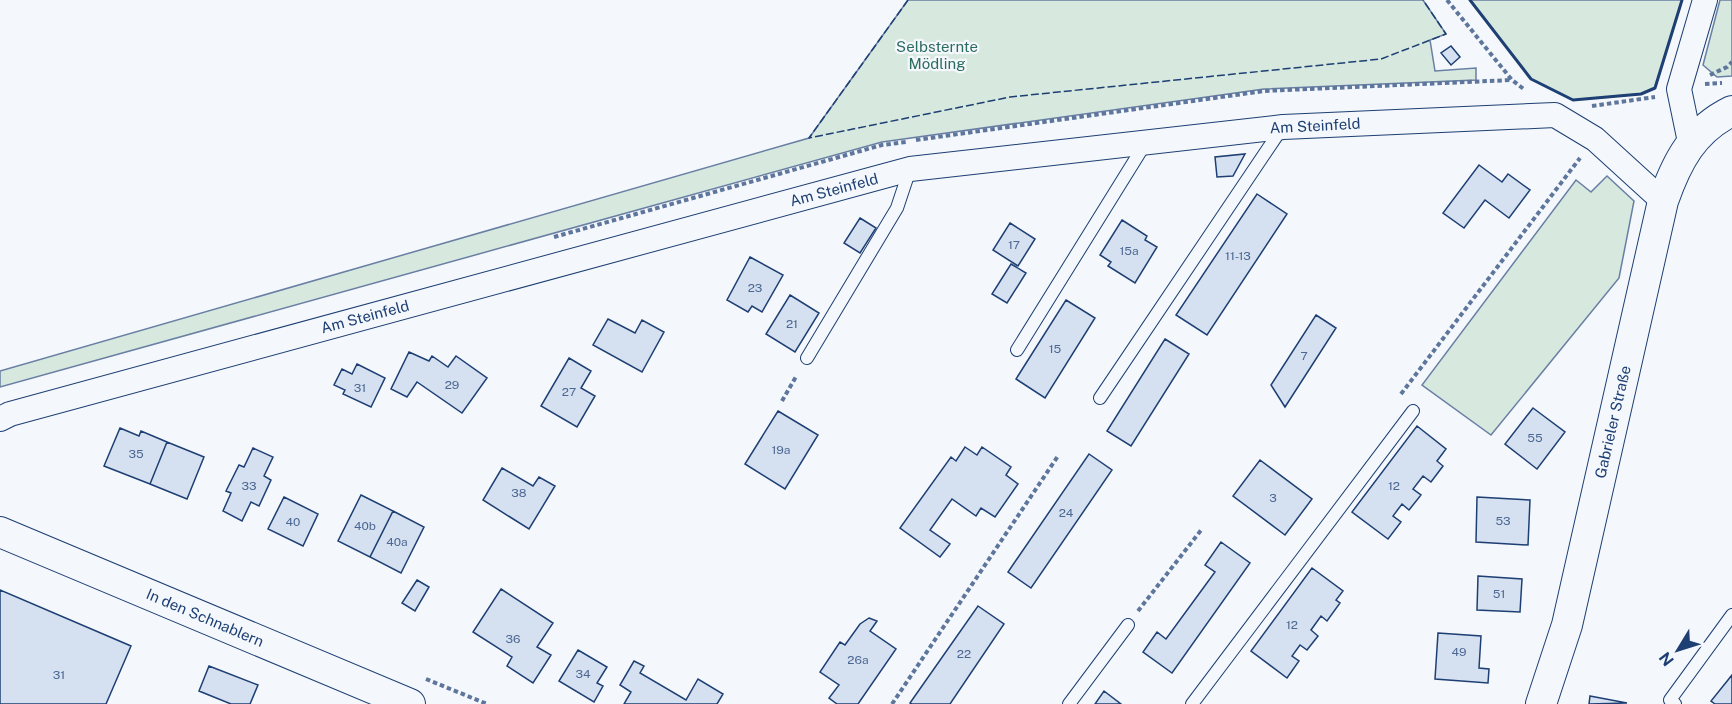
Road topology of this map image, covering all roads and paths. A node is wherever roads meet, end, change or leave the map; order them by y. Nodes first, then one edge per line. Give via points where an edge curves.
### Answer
1 (1447, 0) edge
2 (1705, 0) edge
3 (1732, 83) edge
4 (1678, 89) junction
5 (1732, 111) edge
6 (1555, 115) junction
7 (1283, 127) junction
8 (1595, 139) junction
9 (1146, 142) junction
10 (1690, 142) junction
11 (910, 169) junction
12 (1663, 201) junction
13 (1017, 350) dead end
14 (807, 358) joint
15 (1100, 398) dead end
16 (782, 401) dead end
17 (1395, 402) dead end
18 (1413, 411) dead end
19 (0, 419) edge
20 (1058, 456) dead end
21 (1202, 529) dead end
22 (0, 532) edge
23 (1732, 615) edge
24 (1128, 624) joint
25 (410, 704) edge
26 (892, 704) edge
27 (1069, 704) edge
28 (1192, 704) edge
29 (1541, 704) edge
30 (1675, 704) edge

1 - 6 path via 1512,80
2 - 4 street
3 - 4 path via 1690,84
4 - 6 path via 1649,99 1575,108
4 - 10 street
5 - 10 street, Gabrieler Straße via 1715,119
6 - 7 street, Am Steinfeld
6 - 8 street
7 - 9 street, Am Steinfeld
7 - 15 lane
8 - 12 street
8 - 17 path
9 - 11 street, Am Steinfeld
9 - 13 lane
10 - 12 street, Gabrieler Straße via 1675,166
11 - 14 lane via 897,208
11 - 19 street, Am Steinfeld
12 - 29 street, Gabrieler Straße via 1567,625
14 - 16 path
18 - 28 lane
20 - 26 path
21 - 24 path
22 - 25 street, In den Schnablern
23 - 30 lane via 1670,700
24 - 27 lane

